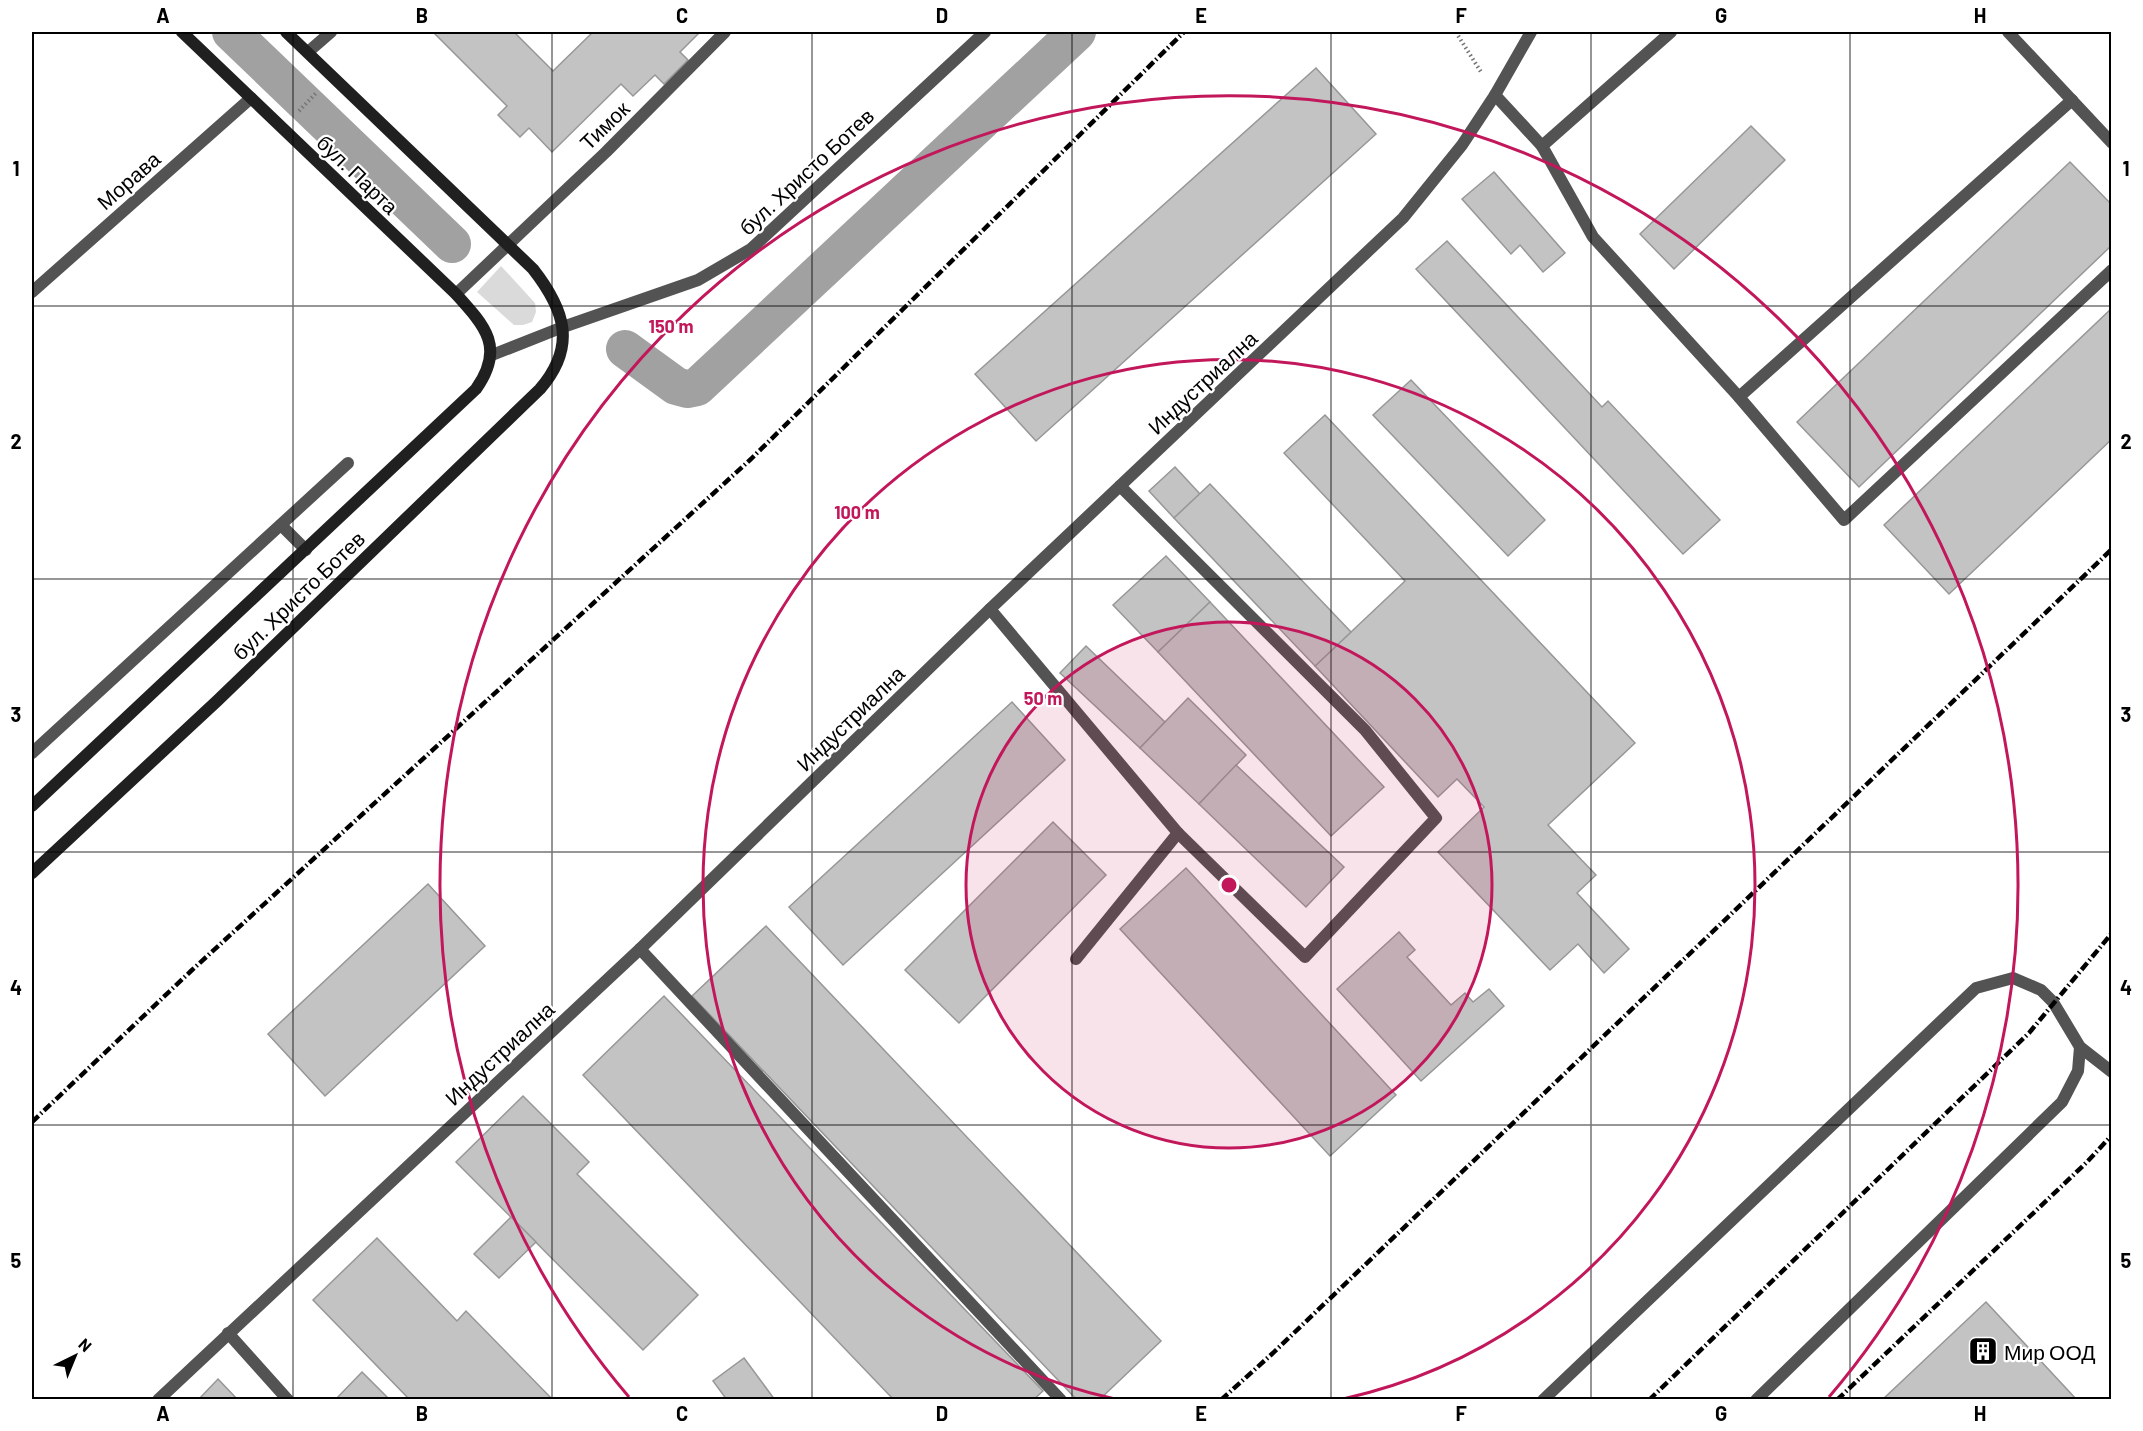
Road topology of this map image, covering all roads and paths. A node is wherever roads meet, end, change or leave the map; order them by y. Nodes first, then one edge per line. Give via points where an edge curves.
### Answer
1 (182, 32) edge
2 (286, 32) edge
3 (331, 32) edge
4 (725, 32) edge
5 (985, 32) edge
6 (1458, 32) edge
7 (1532, 32) edge
8 (1671, 32) edge
9 (2008, 32) edge
10 (308, 52) junction
11 (320, 89) dead end
12 (1495, 95) junction
13 (251, 98) junction
14 (2072, 100) junction
15 (294, 116) dead end
16 (2112, 143) edge
17 (1542, 146) junction
18 (508, 244) junction
19 (2112, 270) edge
20 (32, 292) edge
21 (456, 294) junction
22 (563, 327) junction
23 (492, 355) junction
24 (1738, 397) junction
25 (348, 463) dead end
26 (1120, 486) junction
27 (280, 525) junction
28 (306, 550) junction
29 (990, 609) junction
30 (32, 753) edge
31 (32, 806) edge
32 (1178, 832) junction
33 (32, 873) edge
34 (640, 949) junction
35 (1076, 959) dead end
36 (2080, 1047) junction
37 (2112, 1072) edge
38 (228, 1333) junction
39 (158, 1400) edge
40 (288, 1400) edge
41 (1061, 1400) edge
42 (1543, 1400) edge
43 (1756, 1400) edge

1 - 13 main road, бул. Парта
2 - 10 main road
3 - 10 street
4 - 18 street, Тимок
5 - 22 street, бул. Христо Ботев via 752,249 698,280
6 - 12 path
7 - 12 street, Индустриална
8 - 17 street
9 - 14 street
10 - 18 main road
11 - 15 path
12 - 17 street
12 - 26 street, Индустриална via 1462,145 1403,218
13 - 20 street, Морава
13 - 21 main road, бул. Парта
14 - 16 street
14 - 24 street
17 - 24 street via 1593,237
18 - 21 street, Тимок
18 - 22 main road via 547,288
19 - 24 street via 1844,520
21 - 23 main road, бул. Парта via 487,334
22 - 23 street, бул. Христо Ботев
22 - 33 main road, бул. Христо Ботев via 558,359 540,389 217,701
23 - 28 main road, бул. Христо Ботев via 486,375 476,389
25 - 27 street
26 - 29 street, Индустриална
26 - 32 street via 1365,730 1436,818 1305,957
27 - 28 street
27 - 30 street
28 - 31 main road, бул. Христо Ботев
29 - 32 street
29 - 34 street, Индустриална
32 - 35 street
34 - 38 street, Индустриална
34 - 41 street
36 - 37 street
36 - 42 street via 2054,1002 2041,990 2013,978 1976,988
36 - 43 street via 2078,1071 2062,1102
38 - 39 street, Индустриална
38 - 40 street

